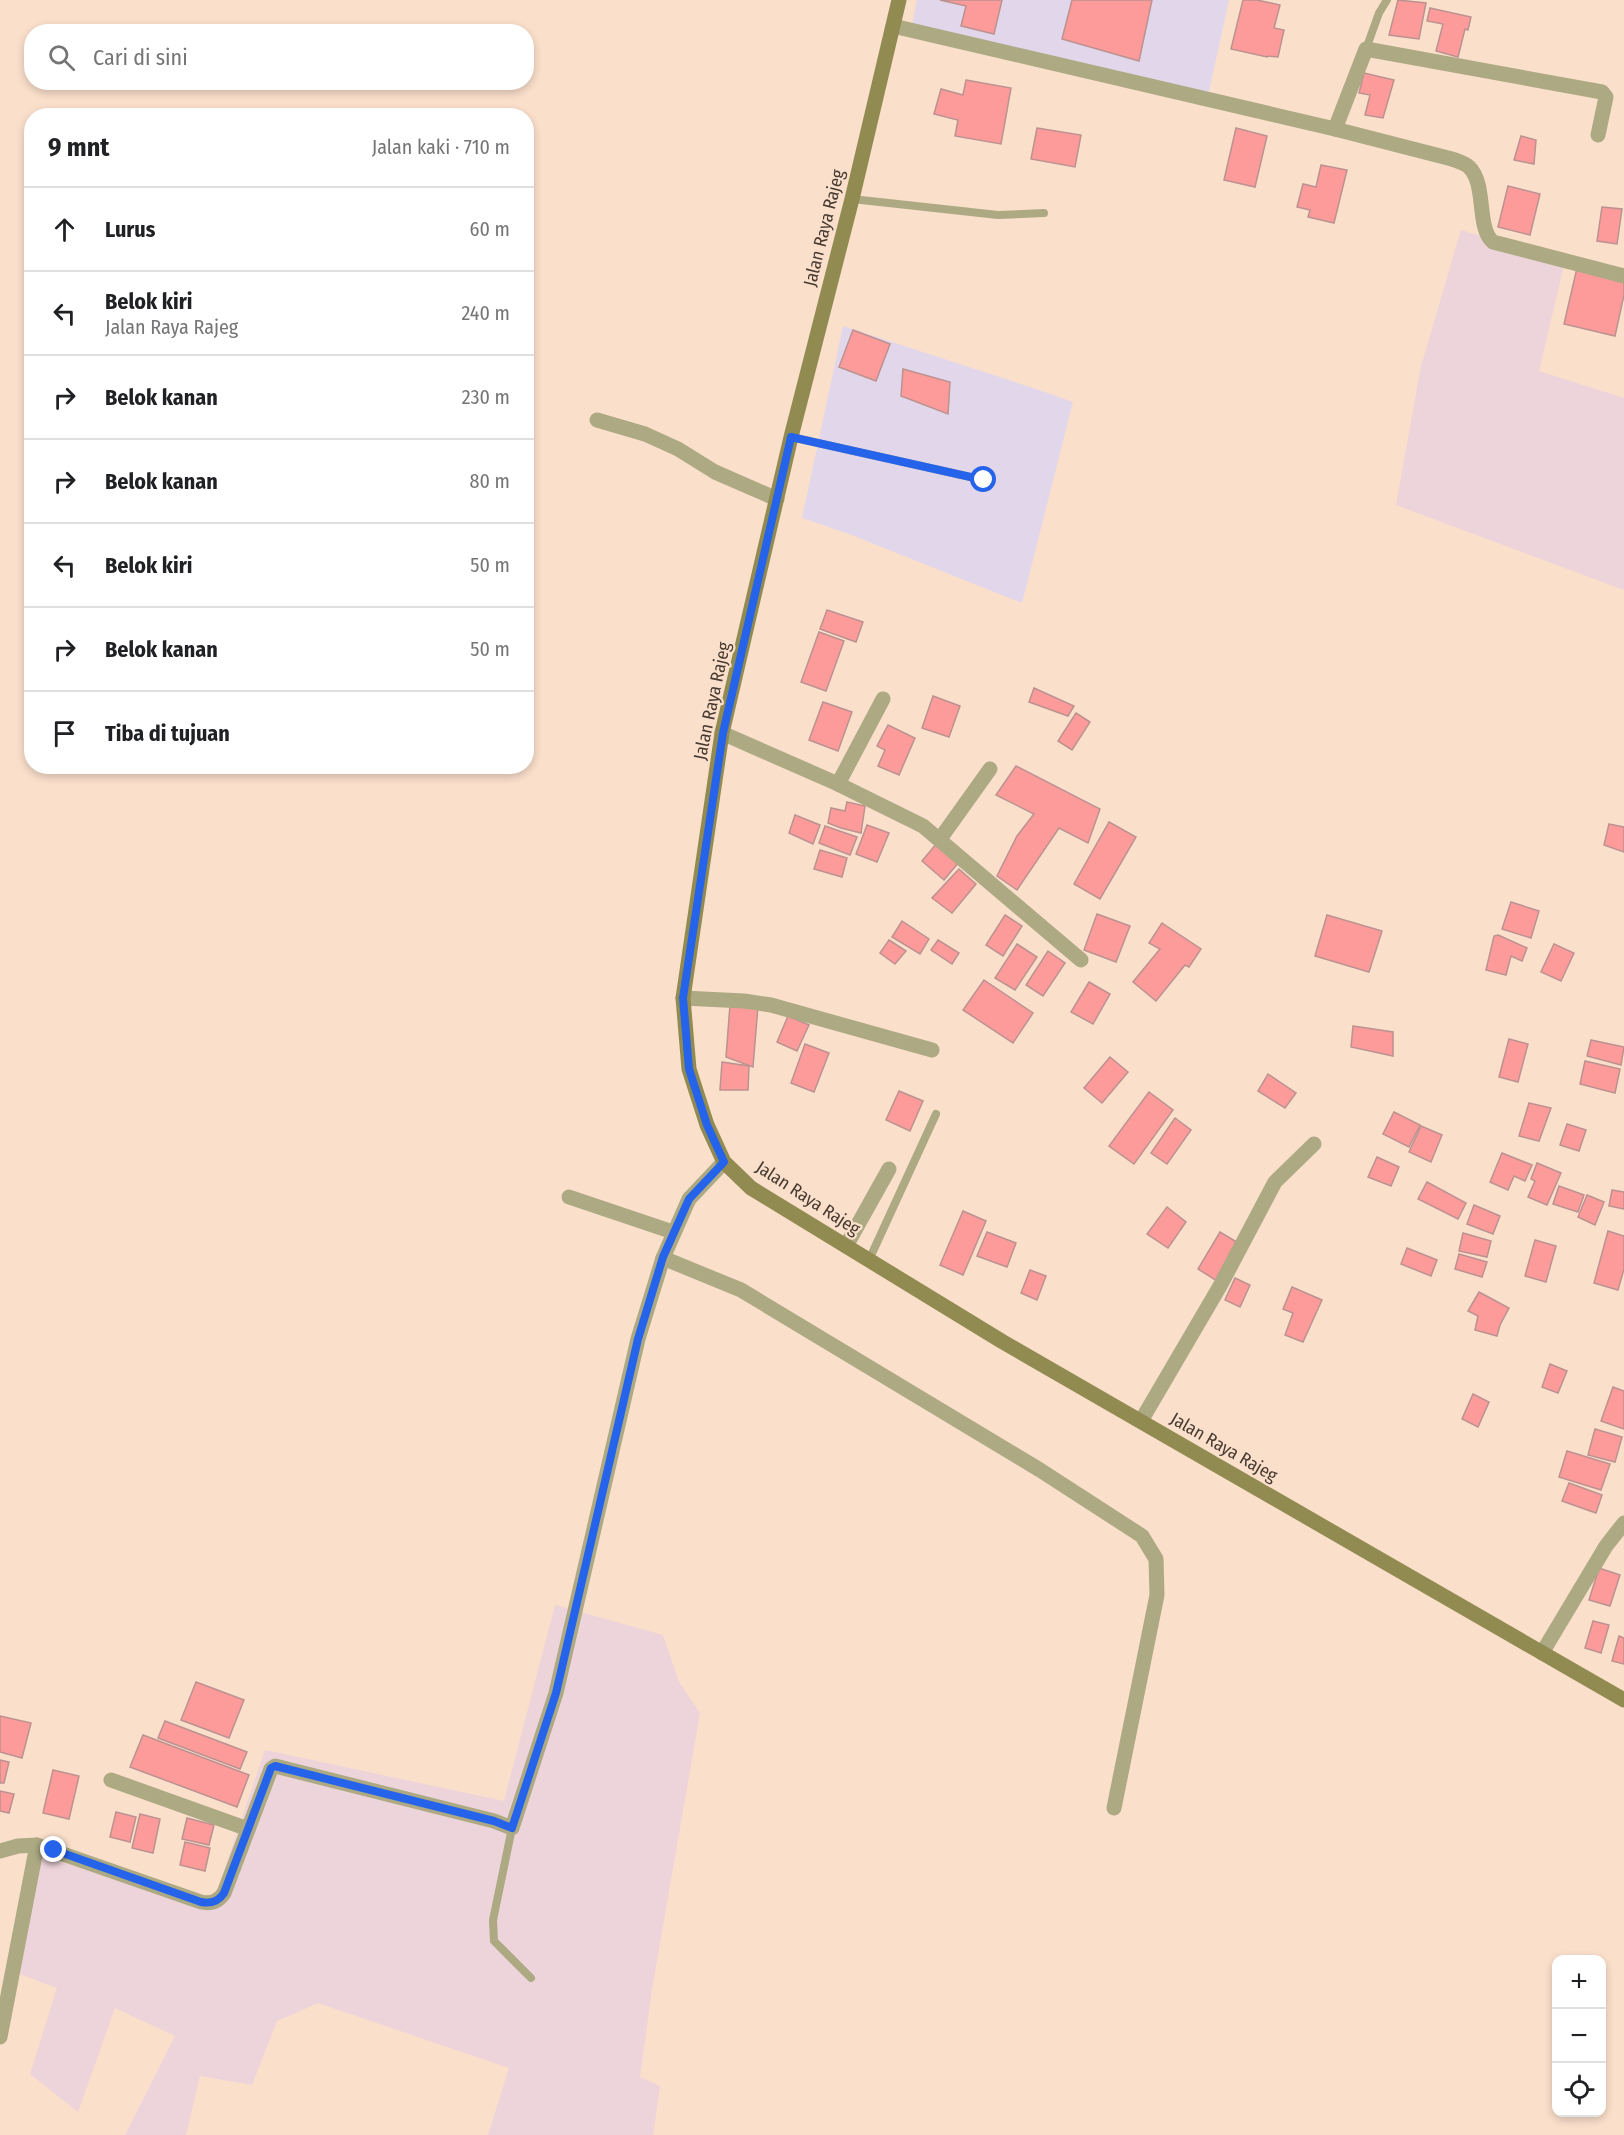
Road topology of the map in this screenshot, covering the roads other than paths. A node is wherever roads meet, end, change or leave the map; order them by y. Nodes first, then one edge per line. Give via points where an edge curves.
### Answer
1 (899, 0) edge
2 (1387, 0) edge
3 (893, 26) junction
4 (1366, 49) junction
5 (1335, 129) junction
6 (1598, 135) dead end
7 (852, 199) junction
8 (1044, 213) dead end
9 (1624, 276) edge
10 (597, 420) dead end
11 (791, 437) junction
12 (984, 480) dead end
13 (777, 499) junction
14 (883, 699) dead end
15 (723, 733) junction
16 (990, 769) dead end
17 (838, 784) junction
18 (940, 839) junction
19 (1081, 960) dead end
20 (683, 998) junction
21 (932, 1050) dead end
22 (936, 1114) dead end
23 (1314, 1144) dead end
24 (724, 1162) junction
25 (889, 1168) dead end
26 (569, 1197) dead end
27 (673, 1232) junction
28 (846, 1246) junction
29 (663, 1257) junction
30 (869, 1260) junction
31 (1142, 1422) junction
32 (1624, 1523) edge
33 (1542, 1653) junction
34 (1624, 1700) edge
35 (111, 1780) dead end
36 (1114, 1808) dead end
37 (512, 1828) junction
38 (248, 1829) junction
39 (37, 1845) junction
40 (0, 1851) edge
41 (531, 1978) dead end
42 (0, 2037) edge

1 - 3 main road, Jalan Raya Rajeg
2 - 4 lane via 1378,13
3 - 5 street
3 - 7 main road, Jalan Raya Rajeg
4 - 5 street
4 - 6 street via 1602,92 1606,97
5 - 9 street via 1469,166 1478,181 1486,234 1492,242
7 - 8 lane via 998,215
7 - 11 main road, Jalan Raya Rajeg
10 - 13 street via 645,434 715,472
11 - 12 lane
11 - 13 main road, Jalan Raya Rajeg
13 - 15 main road, Jalan Raya Rajeg
14 - 17 street
15 - 17 street
15 - 20 main road, Jalan Raya Rajeg
16 - 18 street
17 - 18 street via 923,826
18 - 19 street
20 - 21 street via 771,1005
20 - 24 main road, Jalan Raya Rajeg via 689,1069
22 - 30 lane
23 - 31 street via 1275,1182
24 - 27 street via 689,1199
24 - 28 main road, Jalan Raya Rajeg via 751,1188
25 - 28 street
26 - 27 street
27 - 29 street
28 - 30 main road, Jalan Raya Rajeg
29 - 36 street via 741,1290 1142,1536 1156,1559 1157,1595
29 - 37 street via 638,1339 556,1693
30 - 31 main road, Jalan Raya Rajeg
31 - 33 main road, Jalan Raya Rajeg
32 - 33 street
33 - 34 main road, Jalan Raya Rajeg
35 - 38 street
37 - 38 street via 275,1766
37 - 41 lane via 493,1920 494,1941
38 - 39 street via 224,1893 209,1903
39 - 40 street via 18,1845
39 - 42 street

